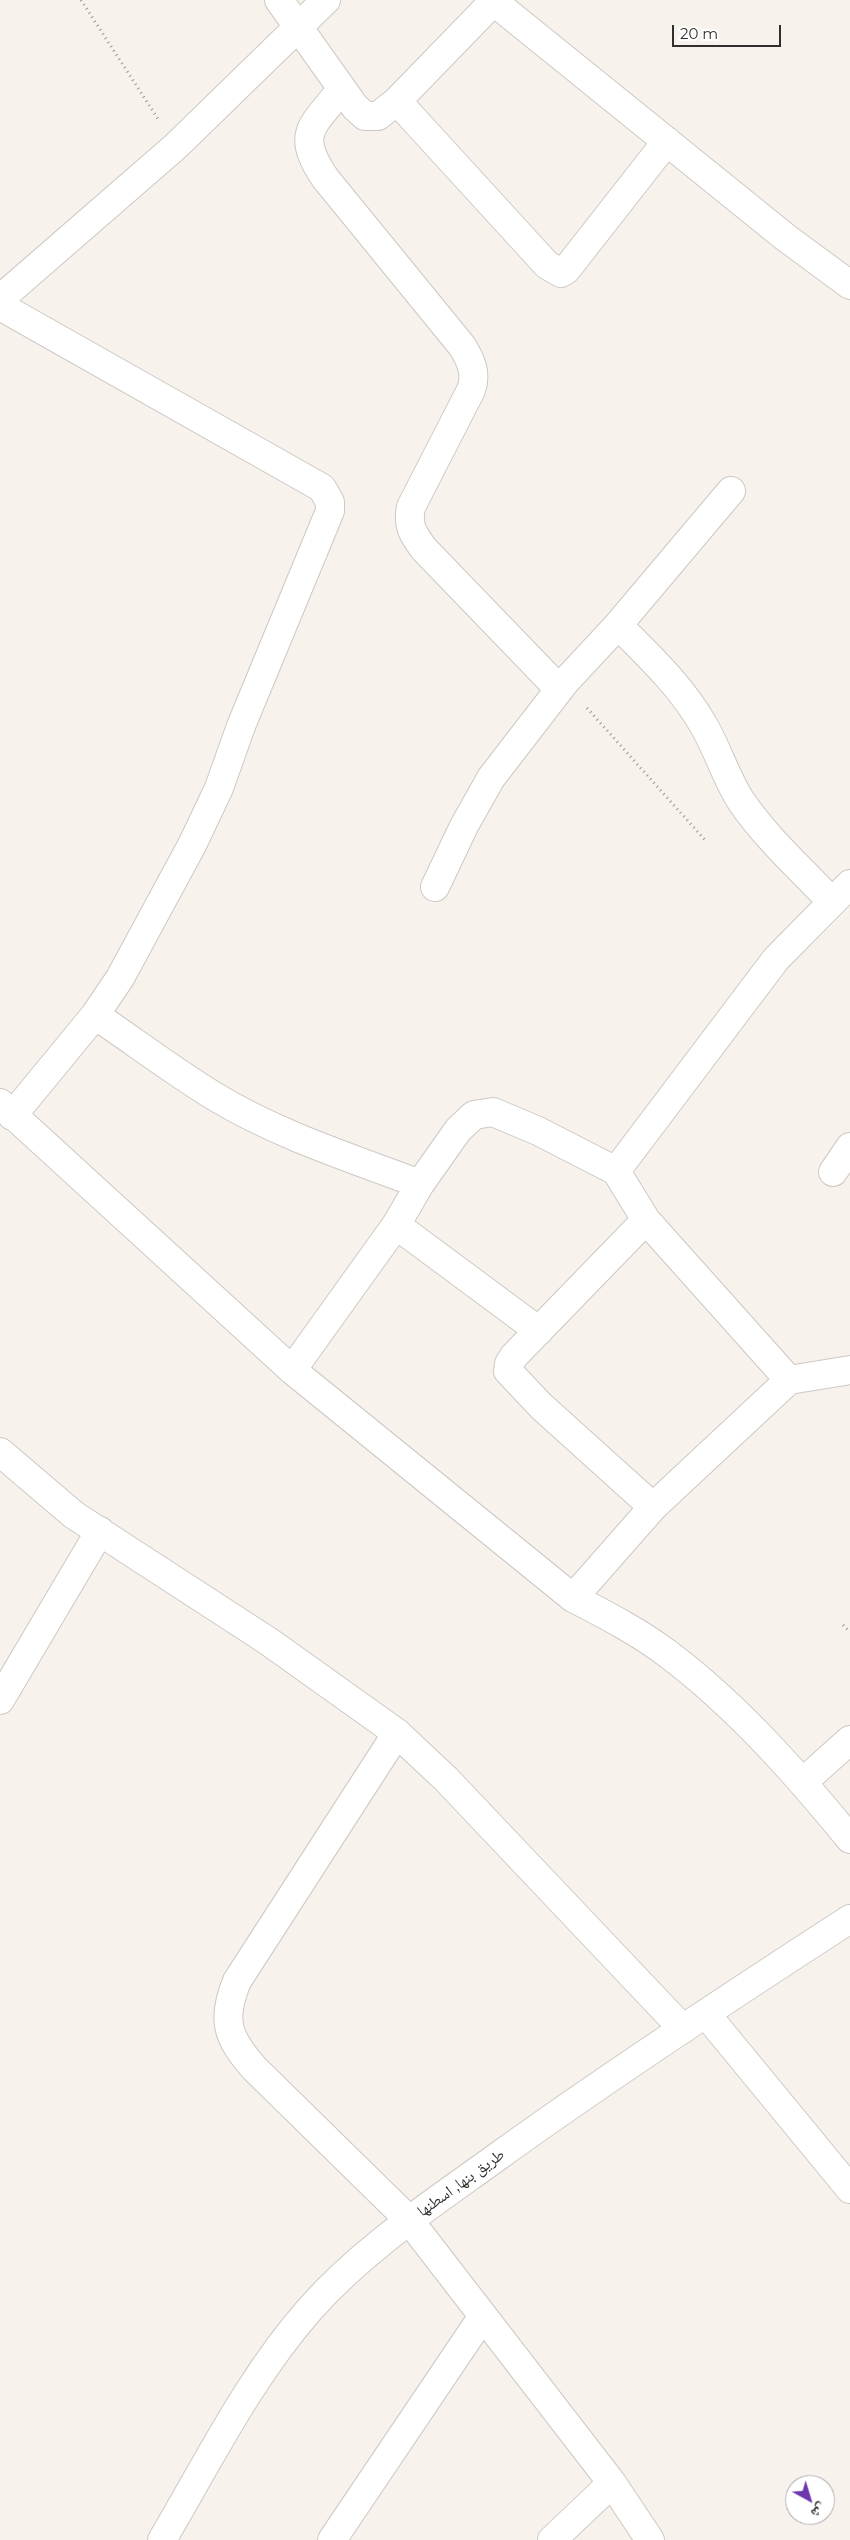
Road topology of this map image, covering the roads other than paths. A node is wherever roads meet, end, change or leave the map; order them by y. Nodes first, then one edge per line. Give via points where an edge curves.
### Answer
1 (279, 0) edge
2 (326, 0) edge
3 (494, 1) edge
4 (296, 27) junction
5 (341, 90) junction
6 (397, 101) junction
7 (667, 141) junction
8 (850, 285) edge
9 (0, 299) edge
10 (0, 306) edge
11 (731, 491) dead end
12 (618, 625) junction
13 (562, 685) junction
14 (435, 887) dead end
15 (841, 893) edge
16 (95, 1015) junction
17 (6, 1109) edge
18 (850, 1148) edge
19 (616, 1171) junction
20 (833, 1172) dead end
21 (420, 1184) junction
22 (646, 1220) junction
23 (396, 1225) junction
24 (539, 1331) junction
25 (292, 1370) junction
26 (850, 1370) edge
27 (789, 1380) junction
28 (0, 1452) edge
29 (653, 1507) junction
30 (100, 1531) junction
31 (574, 1598) junction
32 (0, 1700) edge
33 (397, 1733) junction
34 (850, 1740) edge
35 (803, 1782) junction
36 (850, 1839) edge
37 (850, 1919) edge
38 (706, 2014) junction
39 (683, 2030) junction
40 (850, 2189) edge
41 (409, 2220) junction
42 (483, 2316) junction
43 (612, 2483) junction
44 (162, 2540) edge
45 (332, 2540) edge
46 (552, 2540) edge
47 (650, 2540) edge

1 - 4 street
2 - 4 street
3 - 6 street
3 - 7 street
4 - 5 street
4 - 9 street via 176,146
5 - 6 street via 365,116 378,116
5 - 13 street via 309,136 308,148 313,160 462,346 473,371 471,390 411,507 409,522 412,532 424,549
6 - 7 street via 547,265 561,273
7 - 8 street
10 - 16 street via 322,488 330,502 330,511 219,788 132,958
11 - 12 street
12 - 13 street
12 - 15 street via 683,695 703,724 740,800 762,828
13 - 14 street via 492,778 464,826
15 - 19 street via 776,959
16 - 17 street
16 - 21 street via 214,1096 250,1115 338,1154
17 - 25 street
18 - 20 street
19 - 21 street via 538,1131 493,1112 484,1112 465,1121
19 - 22 street
21 - 23 street
22 - 24 street
22 - 27 street
23 - 24 street
23 - 25 street
24 - 29 street via 509,1364 512,1378
25 - 31 street
26 - 27 street
27 - 29 street
28 - 30 street via 74,1515
29 - 31 street
30 - 32 street
30 - 33 street via 268,1641
31 - 35 street via 634,1630 669,1654 722,1701
33 - 39 street via 446,1779
33 - 41 street via 237,1981 227,2013 229,2032 236,2048
34 - 35 street
35 - 36 street
37 - 38 street, طريق بنها, اسطنها
38 - 39 street, طريق بنها, اسطنها
38 - 40 street
39 - 41 street, طريق بنها, اسطنها
41 - 42 street
41 - 44 street, طريق بنها, اسطنها via 352,2267 310,2309 275,2354 241,2405
42 - 43 street
42 - 45 street
43 - 46 street
43 - 47 street

